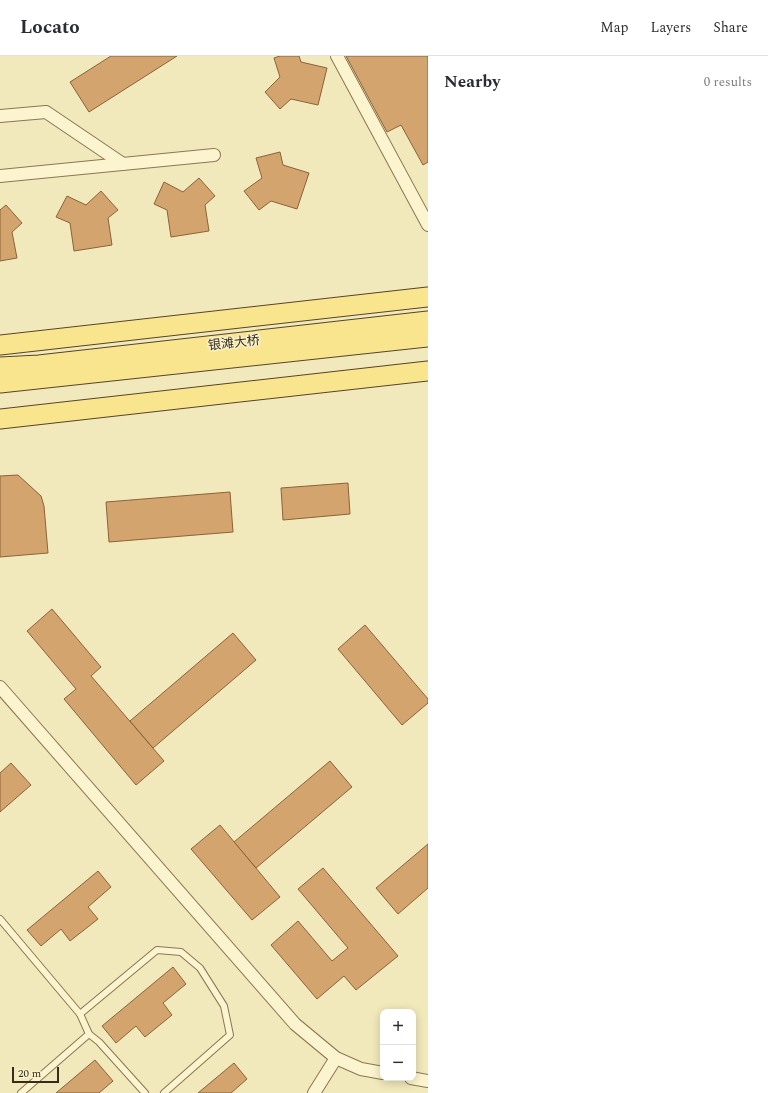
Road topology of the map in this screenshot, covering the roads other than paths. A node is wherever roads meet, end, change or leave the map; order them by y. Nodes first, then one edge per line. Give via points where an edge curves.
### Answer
1 (337, 56) edge
2 (0, 116) edge
3 (214, 155) dead end
4 (123, 164) junction
5 (0, 176) edge
6 (428, 226) edge
7 (428, 297) edge
8 (428, 322) edge
9 (428, 337) edge
10 (0, 345) edge
11 (0, 367) edge
12 (428, 371) edge
13 (40, 372) junction
14 (0, 383) edge
15 (0, 419) edge
16 (0, 687) edge
17 (0, 919) edge
18 (80, 1014) junction
19 (89, 1034) junction
20 (336, 1058) junction
21 (380, 1072) edge
22 (416, 1079) edge
23 (428, 1081) edge
24 (21, 1093) edge
25 (145, 1093) edge
26 (164, 1093) edge
27 (314, 1093) edge

1 - 6 street
2 - 4 street via 46,112
3 - 4 street
4 - 5 street
7 - 10 main road
8 - 13 main road, 银滩大桥
9 - 13 main road, 银滩大桥
11 - 13 main road
12 - 15 main road
13 - 14 main road
16 - 20 street via 294,1024
17 - 18 lane
18 - 19 lane
18 - 26 lane via 157,950 181,952 200,968 224,1006 230,1036
19 - 24 lane
19 - 25 lane
20 - 21 street via 360,1069
20 - 27 street
22 - 23 street

